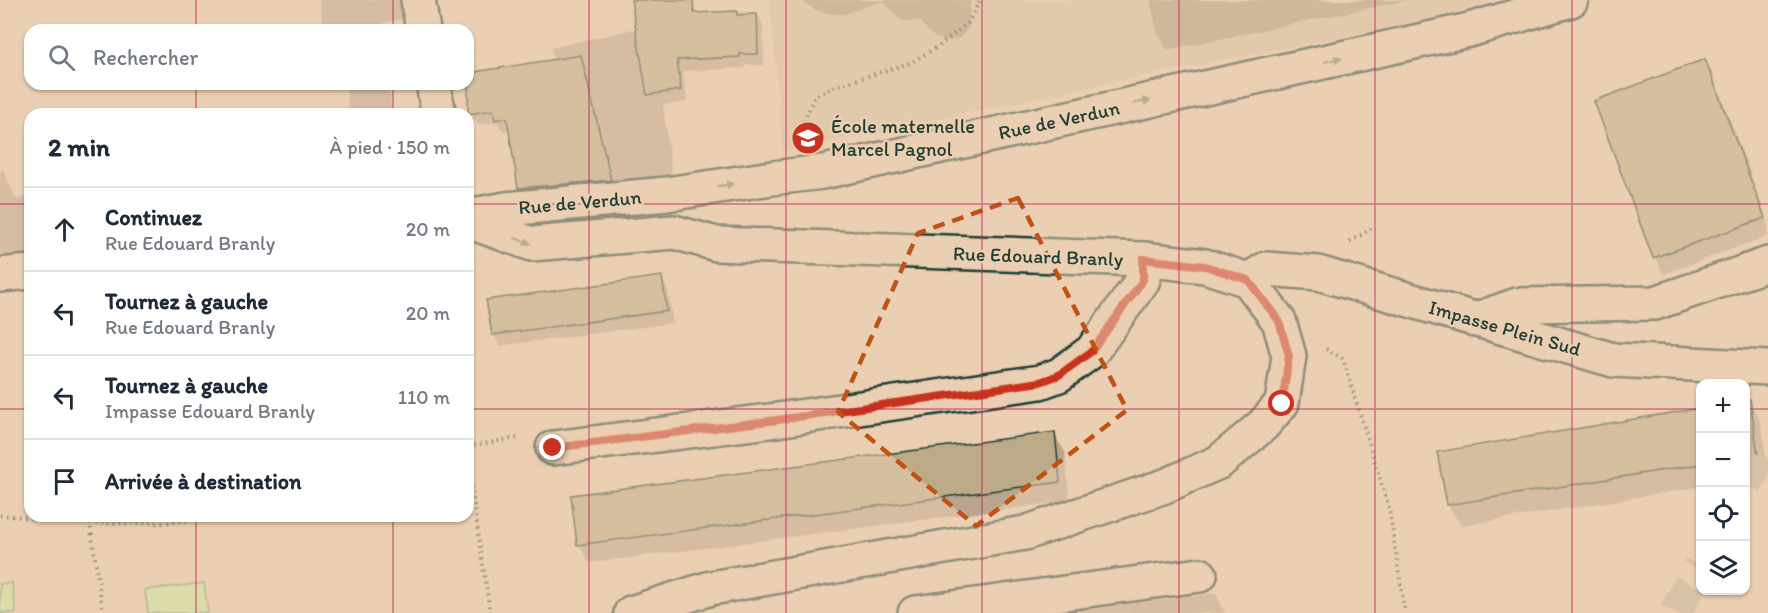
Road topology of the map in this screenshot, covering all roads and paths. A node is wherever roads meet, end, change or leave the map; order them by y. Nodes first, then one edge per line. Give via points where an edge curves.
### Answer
1 (418, 0) edge
2 (980, 0) edge
3 (1571, 0) edge
4 (422, 24) edge
5 (434, 90) edge
6 (438, 108) edge
7 (795, 175) junction
8 (667, 194) junction
9 (474, 215) edge
10 (474, 223) edge
11 (674, 232) junction
12 (1143, 259) junction
13 (1768, 264) edge
14 (24, 273) edge
15 (0, 275) edge
16 (1248, 280) junction
17 (1475, 320) junction
18 (1279, 321) junction
19 (1768, 369) edge
20 (474, 445) edge
21 (553, 448) joint
22 (474, 504) edge
23 (0, 515) edge
24 (24, 517) edge
25 (79, 522) edge
26 (173, 522) edge
27 (90, 523) junction
28 (1200, 575) dead end
29 (705, 602) edge
30 (103, 613) edge
31 (490, 613) edge
32 (631, 613) edge
33 (915, 613) edge
34 (1405, 613) edge

1 - 4 street
2 - 7 path via 968,23 929,52 910,63 815,96 805,118
7 -> 3 street, Rue de Verdun via 1469,30
5 - 6 street
8 -> 7 street, Rue de Verdun
8 - 9 street, Rue de Verdun
8 - 11 street
10 -> 11 street, Rue Edouard Branly via 532,244
11 - 12 street, Rue Edouard Branly via 716,244
12 - 16 street, Rue Edouard Branly via 1205,266
12 - 21 street via 1143,280 1092,351 1059,375 1040,382
13 - 17 street via 1655,303 1517,305
14 - 15 street
16 - 17 street, Impasse Plein Sud via 1266,269 1318,273
16 - 18 street
17 - 19 street, Impasse Plein Sud via 1613,360
18 - 29 street via 1289,356 1282,404 1219,462 1165,486 1025,533
18 - 34 path via 1343,359 1389,508
20 - 21 path via 536,435
22 - 31 path
23 - 24 path
25 - 27 path
26 - 27 path
27 - 30 path
28 - 33 street
29 - 32 street

